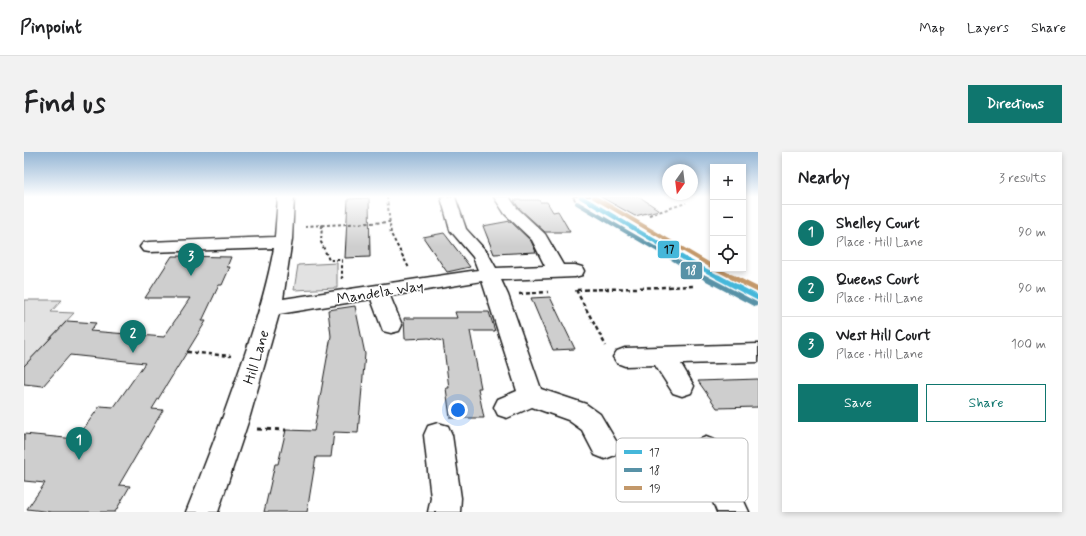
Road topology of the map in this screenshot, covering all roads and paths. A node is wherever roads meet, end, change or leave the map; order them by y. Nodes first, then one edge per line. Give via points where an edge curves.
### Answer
1 (286, 214) edge
2 (389, 214) edge
3 (453, 214) edge
4 (513, 214) edge
5 (607, 214) edge
6 (654, 214) edge
7 (390, 222) junction
8 (623, 224) junction
9 (322, 225) junction
10 (298, 226) dead end
11 (284, 242) junction
12 (149, 247) dead end
13 (489, 274) junction
14 (710, 275) junction
15 (419, 286) junction
16 (379, 292) junction
17 (552, 292) dead end
18 (498, 295) junction
19 (341, 298) junction
20 (758, 298) edge
21 (271, 308) junction
22 (391, 325) dead end
23 (187, 352) dead end
24 (758, 353) edge
25 (662, 356) junction
26 (625, 357) joint
27 (256, 358) junction
28 (682, 386) dead end
29 (531, 396) junction
30 (507, 407) dead end
31 (438, 435) dead end
32 (605, 446) dead end
33 (729, 502) edge
34 (202, 512) edge
35 (444, 512) edge
36 (733, 512) edge

1 - 11 street, Hill Lane
2 - 7 path
3 - 13 street via 458,230 481,256
4 - 13 street, Mandela Way via 539,238 566,271
5 - 8 street
6 - 8 path
7 - 9 path
7 - 15 path via 392,234
8 - 14 street
9 - 10 path
9 - 19 path via 321,242 329,260 342,260
11 - 12 street
11 - 21 street, Hill Lane
13 - 15 street, Mandela Way
13 - 18 street
14 - 20 street
14 - 26 path via 699,286 576,290 608,348
15 - 16 street, Mandela Way
16 - 19 street, Mandela Way
16 - 22 street
17 - 18 path
18 - 29 street
19 - 21 street, Mandela Way
21 - 27 street, Hill Lane
23 - 27 path
24 - 25 street
25 - 26 street
25 - 28 street
27 - 34 street, Hill Lane
29 - 30 street
29 - 32 street via 577,412 591,422
31 - 35 street via 446,498
33 - 36 street

